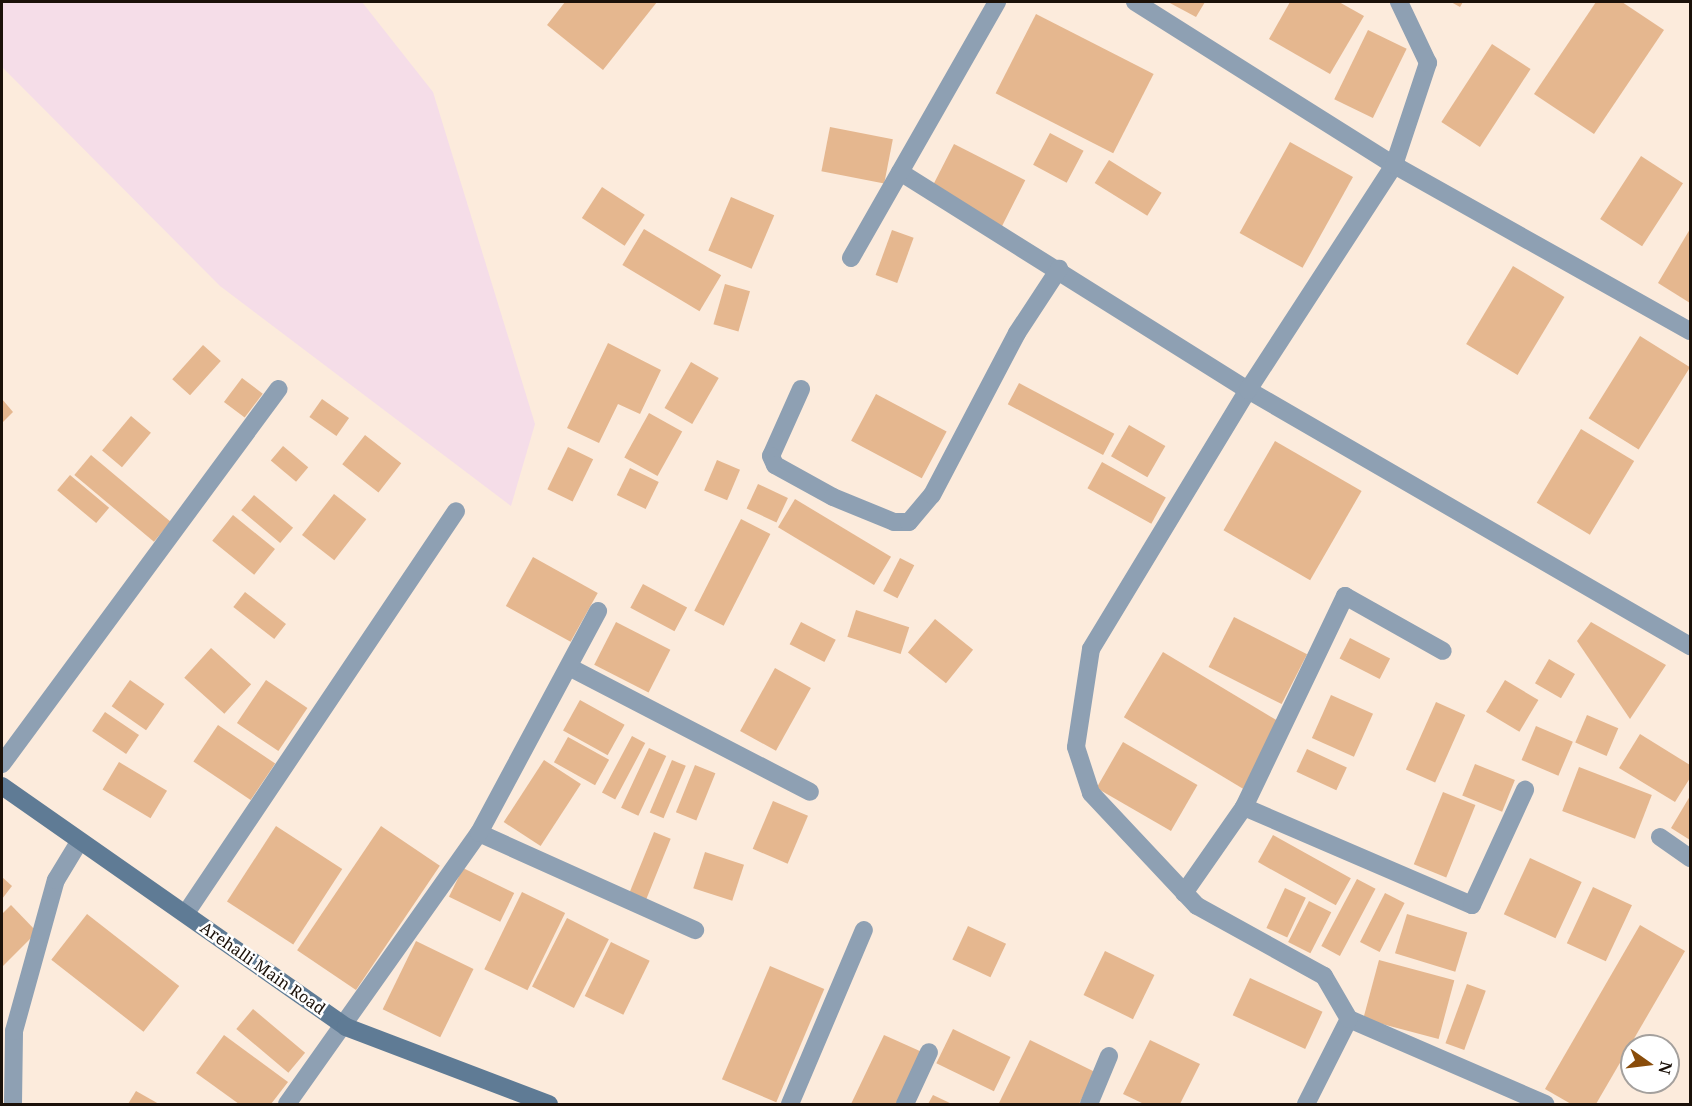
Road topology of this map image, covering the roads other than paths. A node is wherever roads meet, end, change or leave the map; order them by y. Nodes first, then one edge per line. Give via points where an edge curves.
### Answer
1 (997, 2) edge
2 (1135, 2) edge
3 (1399, 2) edge
4 (1394, 165) junction
5 (900, 172) junction
6 (851, 258) dead end
7 (1059, 269) junction
8 (1690, 331) edge
9 (278, 389) dead end
10 (801, 389) dead end
11 (1248, 390) junction
12 (456, 511) dead end
13 (598, 611) dead end
14 (1690, 646) edge
15 (1443, 651) dead end
16 (571, 668) junction
17 (2, 764) edge
18 (2, 786) edge
19 (1525, 790) dead end
20 (810, 792) dead end
21 (1244, 807) junction
22 (479, 833) junction
23 (1660, 837) dead end
24 (79, 842) junction
25 (1690, 858) edge
26 (1184, 893) junction
27 (186, 913) junction
28 (695, 930) dead end
29 (864, 930) dead end
30 (1349, 1019) junction
31 (346, 1027) junction
32 (14, 1030) junction
33 (2, 1046) edge
34 (929, 1052) dead end
35 (1109, 1056) dead end
36 (13, 1104) edge
37 (287, 1104) edge
38 (549, 1104) edge
39 (790, 1104) edge
40 (905, 1104) edge
41 (1089, 1104) edge
42 (1306, 1104) edge
43 (1545, 1104) edge

1 - 5 street
2 - 4 street
3 - 4 street via 1428,63
4 - 8 street
4 - 11 street
5 - 6 street
5 - 7 street
7 - 10 street via 1017,333 932,495 909,522 894,522 833,497 776,465 771,456
7 - 11 street
9 - 17 street
11 - 14 street
11 - 26 street via 1091,649 1076,747 1091,793
12 - 27 street
13 - 16 street
15 - 21 street via 1345,596
16 - 20 street
16 - 22 street
18 - 24 street, Arehalli Main Road
19 - 21 street via 1475,901 1464,906
21 - 26 street
22 - 28 street
22 - 31 street
23 - 25 street
24 - 27 street, Arehalli Main Road
24 - 32 street via 56,880
26 - 30 street via 1197,906 1324,976
27 - 31 street, Arehalli Main Road
29 - 39 street
30 - 42 street
30 - 43 street
31 - 37 street
31 - 38 street, Arehalli Main Road
32 - 33 street
32 - 36 street
34 - 40 street
35 - 41 street

